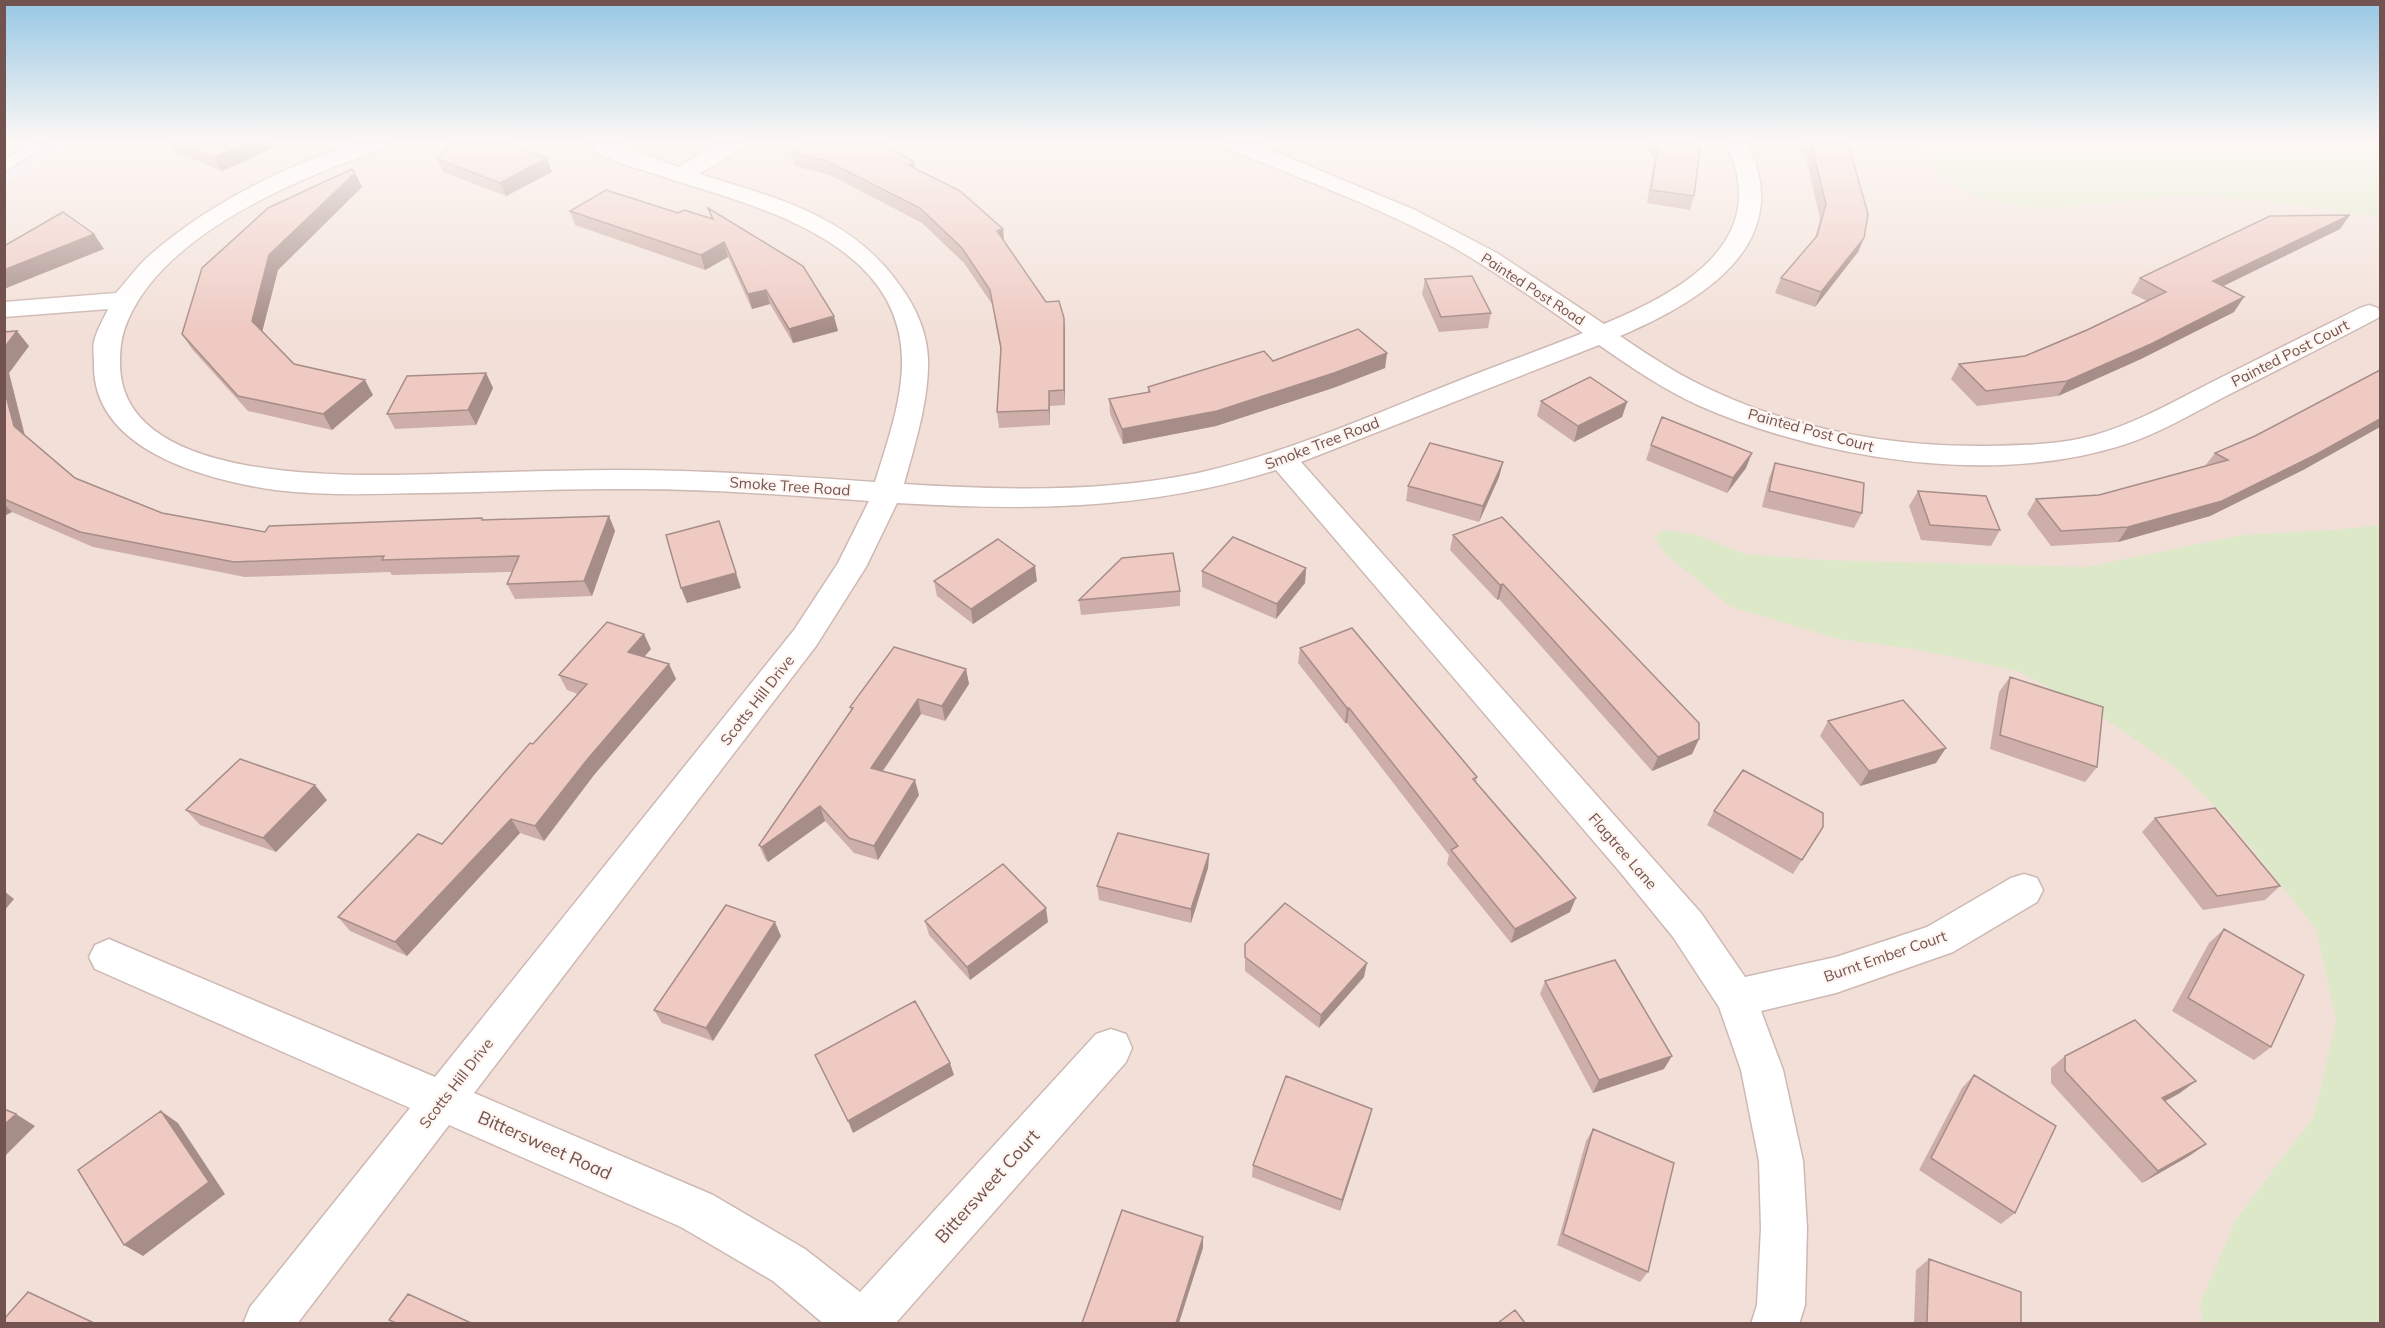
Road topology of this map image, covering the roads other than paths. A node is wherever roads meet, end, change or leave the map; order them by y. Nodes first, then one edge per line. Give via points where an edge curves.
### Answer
1 (234, 205) edge
2 (772, 205) edge
3 (1380, 205) edge
4 (1751, 205) edge
5 (124, 300) junction
6 (4, 310) edge
7 (2369, 313) dead end
8 (1601, 333) junction
9 (1283, 460) junction
10 (886, 492) junction
11 (2024, 890) dead end
12 (109, 957) dead end
13 (1736, 998) junction
14 (1111, 1048) dead end
15 (443, 1100) junction
16 (267, 1323) edge
17 (862, 1323) edge
18 (1775, 1323) edge

1 - 5 street, Smoke Tree Road via 179,242 148,269
2 - 10 street, Scotts Hill Drive via 813,222 852,247 887,283 904,311 913,337 912,396
3 - 8 street, Painted Post Road via 1460,242 1522,278
4 - 8 street, Smoke Tree Road via 1745,229 1731,254 1707,276 1680,296
5 - 6 street
5 - 10 street, Smoke Tree Road via 107,339 104,369 110,397 127,421 153,441 197,462 251,476 312,484 676,480
7 - 8 street, Painted Post Court via 2145,428 2065,450 2010,455 1885,449 1763,419 1714,402 1667,377
8 - 9 street, Smoke Tree Road
9 - 10 street, Smoke Tree Road via 1155,490 1083,497
9 - 13 street, Flagtree Lane via 1641,870 1687,925
10 - 15 street, Scotts Hill Drive via 867,537 806,638
11 - 13 street, Burnt Ember Court via 1939,940 1836,975
12 - 15 street, Bittersweet Road
13 - 18 street, Flagtree Lane via 1762,1070 1780,1161 1784,1228 1781,1305
14 - 17 street, Bittersweet Court
15 - 16 street, Scotts Hill Drive
15 - 17 street, Bittersweet Road via 697,1211 789,1265

